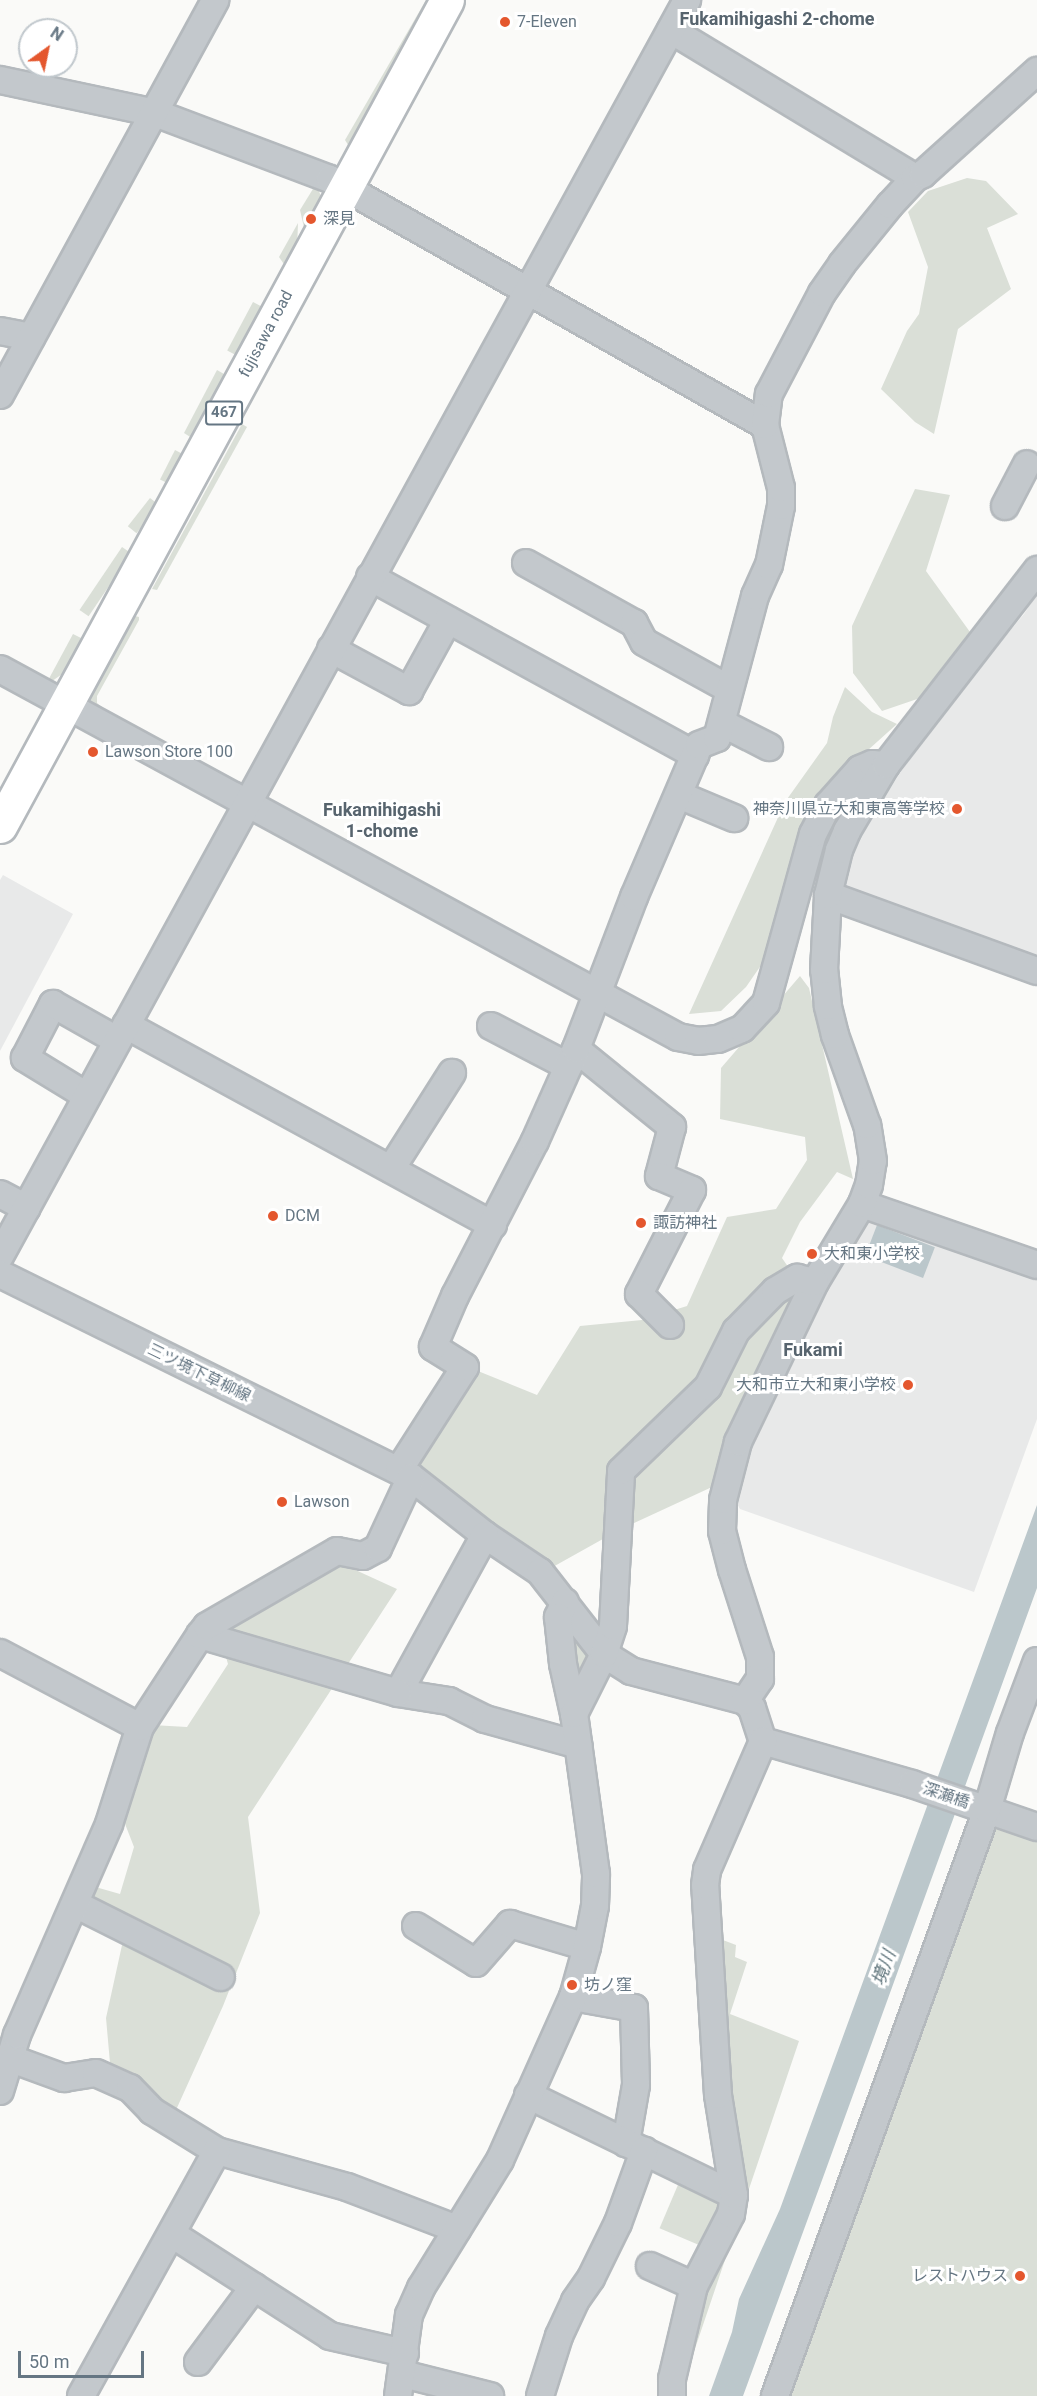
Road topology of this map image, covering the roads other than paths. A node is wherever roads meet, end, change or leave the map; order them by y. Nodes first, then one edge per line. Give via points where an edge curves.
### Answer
1 (215, 0) edge
2 (447, 0) edge
3 (687, 0) edge
4 (670, 30) junction
5 (1037, 71) edge
6 (0, 80) edge
7 (154, 113) junction
8 (915, 178) junction
9 (346, 187) junction
10 (526, 290) junction
11 (0, 331) edge
12 (32, 337) junction
13 (0, 394) edge
14 (765, 425) junction
15 (1028, 477) edge
16 (1005, 506) dead end
17 (526, 563) dead end
18 (1037, 570) edge
19 (370, 577) junction
20 (448, 620) junction
21 (331, 649) junction
22 (0, 669) edge
23 (729, 689) junction
24 (66, 705) junction
25 (722, 723) junction
26 (769, 747) dead end
27 (695, 755) junction
28 (886, 765) junction
29 (679, 795) junction
30 (247, 804) junction
31 (734, 818) dead end
32 (0, 826) edge
33 (828, 895) junction
34 (1037, 971) edge
35 (597, 994) junction
36 (491, 1026) dead end
37 (122, 1032) junction
38 (572, 1058) junction
39 (452, 1073) dead end
40 (87, 1096) junction
41 (391, 1169) junction
42 (0, 1194) edge
43 (862, 1204) junction
44 (26, 1208) junction
45 (493, 1225) junction
46 (0, 1256) edge
47 (1037, 1265) edge
48 (0, 1274) edge
49 (815, 1282) junction
50 (670, 1325) dead end
51 (405, 1474) junction
52 (485, 1535) junction
53 (565, 1602) junction
54 (200, 1635) junction
55 (0, 1653) edge
56 (604, 1654) junction
57 (1037, 1661) edge
58 (398, 1693) junction
59 (745, 1701) junction
60 (574, 1714) junction
61 (140, 1727) junction
62 (763, 1741) junction
63 (578, 1745) junction
64 (983, 1809) junction
65 (1037, 1827) edge
66 (75, 1904) junction
67 (416, 1926) dead end
68 (587, 1947) junction
69 (221, 1977) dead end
70 (573, 1997) junction
71 (9, 2040) edge
72 (0, 2091) edge
73 (528, 2095) junction
74 (635, 2147) junction
75 (217, 2151) junction
76 (734, 2195) junction
77 (457, 2229) junction
78 (172, 2234) junction
79 (650, 2266) dead end
80 (694, 2286) junction
81 (254, 2287) junction
82 (198, 2362) dead end
83 (402, 2374) edge
84 (81, 2396) edge
85 (490, 2396) edge
86 (540, 2396) edge
87 (672, 2396) edge
88 (775, 2396) edge

1 - 7 street
2 - 9 highway, fujisawa road / 467
3 - 4 street
4 - 8 street
4 - 10 street
5 - 8 street
6 - 7 street
7 - 9 street
7 - 12 street
8 - 14 street via 822,293 769,394
9 - 10 street
9 - 24 highway, fujisawa road / 467
10 - 14 street
10 - 19 street
11 - 12 street
12 - 13 street
14 - 23 street via 781,488 781,506 769,565 755,596
15 - 16 street
17 - 23 street via 634,622 644,642
18 - 28 street
19 - 20 street
19 - 21 street
20 - 21 street via 409,691
20 - 27 street
21 - 30 street
22 - 24 street
23 - 25 street
24 - 30 street
24 - 32 highway, fujisawa road / 467
25 - 26 street
25 - 27 street via 717,738 699,745
27 - 29 street
28 - 33 street via 847,831
28 - 35 street via 872,764 860,769 828,805 813,834 766,1003 742,1029 718,1039 678,1037
29 - 31 street
29 - 35 street
30 - 35 street
30 - 37 street
33 - 34 street
33 - 43 street via 824,970 828,1006 871,1142 873,1161
35 - 38 street
36 - 38 street
37 - 40 street
37 - 40 street via 53,1004 25,1058
37 - 41 street
38 - 45 street
38 - 50 street via 672,1127 659,1176 693,1190 639,1294
39 - 41 street
40 - 44 street
41 - 45 street
42 - 44 street
43 - 47 street
43 - 49 street
44 - 46 street
45 - 51 street via 433,1347 465,1366
48 - 51 street, 三ツ境下草柳線
49 - 56 street via 797,1278 775,1291 736,1331 708,1387 621,1471 613,1626
49 - 59 street via 738,1442 721,1511 732,1570 760,1657 760,1679
51 - 52 street, 三ツ境下草柳線
51 - 54 street via 378,1548 363,1556 337,1551 207,1626
52 - 53 street, 三ツ境下草柳線 via 540,1572
52 - 58 street
53 - 56 street, 三ツ境下草柳線
53 - 60 street via 558,1617
54 - 58 street
54 - 61 street
55 - 61 street
56 - 59 street via 631,1671
56 - 60 street
57 - 64 street
58 - 63 street via 449,1701 485,1719
59 - 62 street via 752,1708
60 - 63 street
61 - 66 street via 110,1824
62 - 64 street, 深瀬橋
62 - 76 street via 707,1870 705,1885 718,2094
63 - 68 street via 596,1874
64 - 65 street, 深瀬橋
64 - 88 street
66 - 69 street
66 - 71 street
67 - 68 street via 476,1964 510,1924
68 - 70 street
70 - 73 street
70 - 74 street via 634,2008
71 - 72 street
71 - 75 street via 64,2078 96,2073 130,2088 152,2111
73 - 74 street
73 - 77 street via 500,2160
74 - 76 street
74 - 86 street via 618,2223 559,2336
75 - 77 street via 347,2187
75 - 78 street
76 - 80 street via 731,2214
77 - 83 street via 413,2306
78 - 81 street
78 - 84 street
79 - 80 street
80 - 87 street via 672,2379
81 - 82 street
81 - 83 street via 330,2336
83 - 85 street

